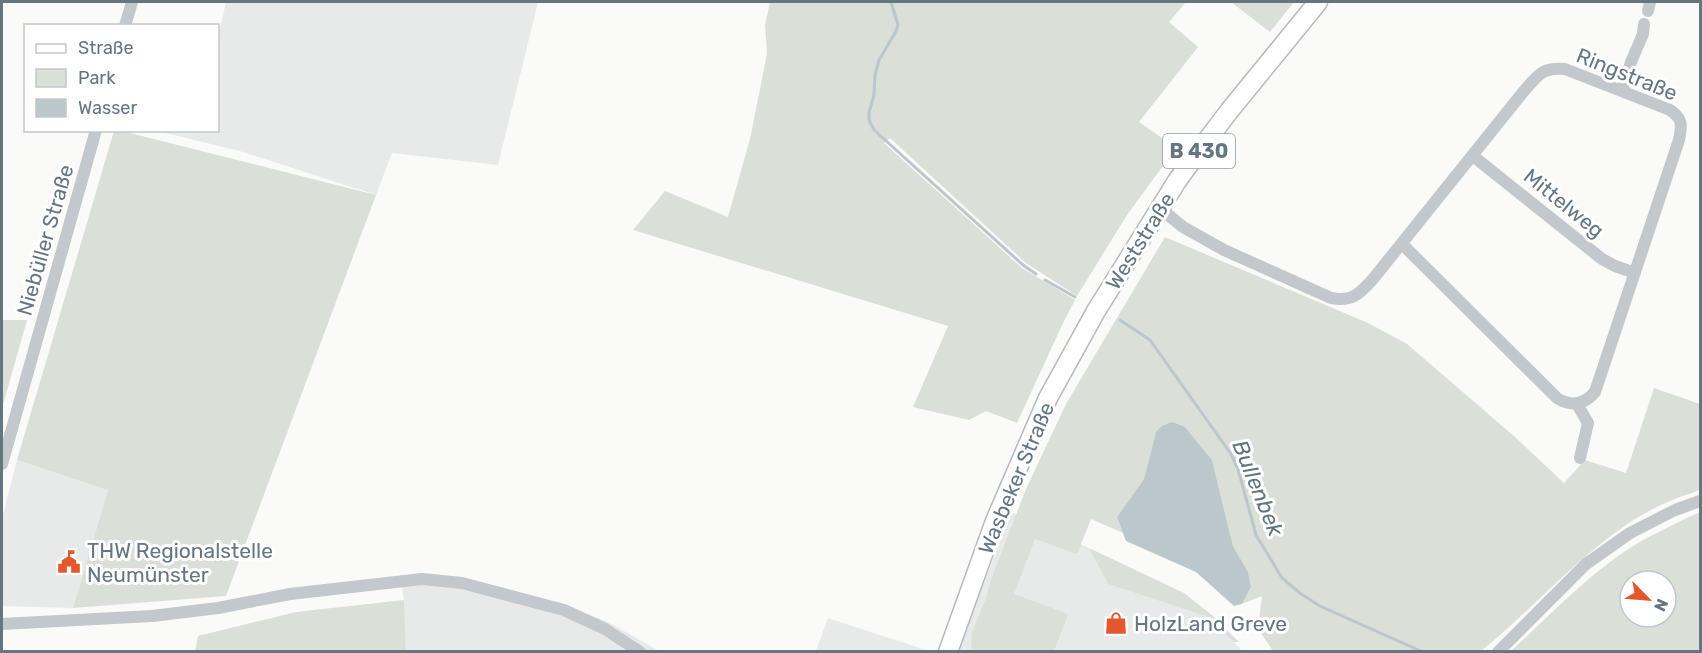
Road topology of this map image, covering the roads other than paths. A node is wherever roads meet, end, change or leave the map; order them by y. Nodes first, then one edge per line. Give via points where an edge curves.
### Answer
1 (132, 2) edge
2 (1318, 2) edge
3 (126, 24) edge
4 (1644, 24) dead end
5 (1622, 91) junction
6 (95, 132) edge
7 (1473, 156) junction
8 (1161, 209) junction
9 (1402, 244) junction
10 (1635, 273) junction
11 (1096, 311) joint
12 (1577, 404) junction
13 (1580, 458) dead end
14 (2, 464) edge
15 (1701, 501) edge
16 (2, 624) edge
17 (640, 651) edge
18 (948, 651) edge
19 (1498, 651) edge

1 - 3 street
2 - 8 main road, Weststraße / B 430 via 1223,118
4 - 5 street
5 - 7 street, Ringstraße via 1565,69 1548,69 1538,75
5 - 10 street, Ringstraße via 1670,110 1682,126
6 - 14 street, Niebüller Straße
7 - 9 street, Ringstraße
7 - 10 street, Mittelweg via 1602,259
8 - 9 street, Ringstraße via 1183,227 1224,250 1331,298 1344,300 1358,295
8 - 11 main road, Weststraße / B 430
9 - 12 street via 1557,398
10 - 12 street, Ringstraße via 1595,392 1590,399
11 - 18 main road, Wasbeker Straße / B 430 via 1048,398 996,521
12 - 13 street via 1588,423
15 - 19 street via 1630,533 1586,564
16 - 17 street via 152,616 290,594 422,579 462,583 564,610

